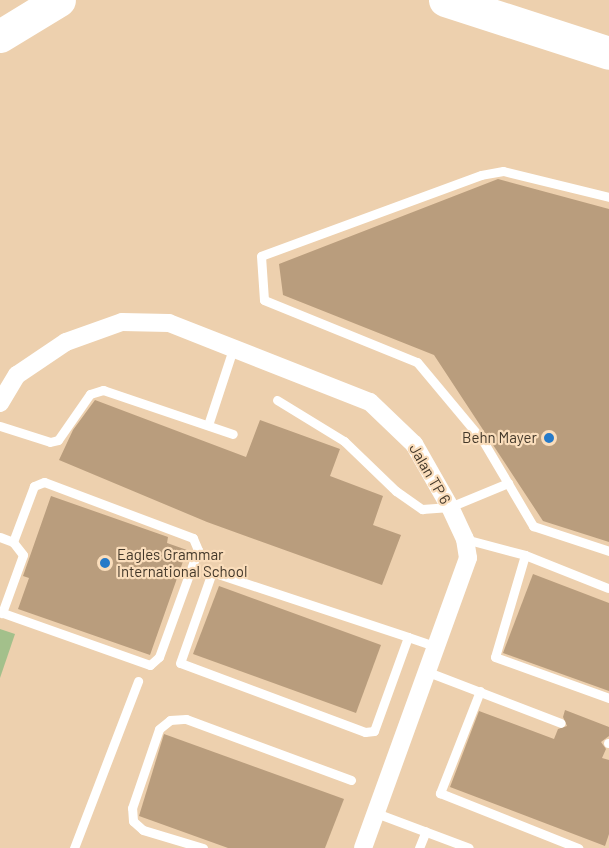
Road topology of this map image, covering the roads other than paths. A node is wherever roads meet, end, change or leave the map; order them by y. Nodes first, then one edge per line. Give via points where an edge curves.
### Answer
1 (59, 0) edge
2 (445, 0) edge
3 (0, 36) edge
4 (609, 53) edge
5 (609, 197) edge
6 (234, 346) junction
7 (277, 400) dead end
8 (0, 403) edge
9 (0, 426) edge
10 (208, 426) junction
11 (233, 434) dead end
12 (508, 483) junction
13 (450, 507) junction
14 (0, 537) edge
15 (465, 539) junction
16 (13, 542) junction
17 (609, 551) edge
18 (525, 555) junction
19 (608, 588) edge
20 (1, 612) edge
21 (408, 637) junction
22 (437, 647) junction
23 (428, 672) junction
24 (138, 681) dead end
25 (480, 691) junction
26 (609, 698) edge
27 (561, 723) dead end
28 (351, 780) dead end
29 (376, 813) junction
30 (426, 831) junction
31 (74, 848) edge
32 (203, 848) edge
33 (363, 848) edge
34 (419, 848) edge
35 (470, 848) edge
36 (578, 848) edge

1 - 3 highway
2 - 4 highway
5 - 12 lane via 503,171 481,175 261,256 264,300 417,362 483,441
6 - 8 street, Jalan TP 6 via 169,323 122,322 66,342 17,375
6 - 10 lane
6 - 13 street, Jalan TP 6 via 370,402 414,444
7 - 13 lane via 344,441 396,491 422,509
9 - 10 lane via 50,442 58,440 90,394 104,390
10 - 11 lane
12 - 13 lane
12 - 17 lane via 533,526
13 - 15 street, Jalan TP 6
14 - 16 lane
15 - 18 lane
15 - 22 street, Jalan TP 6 via 468,558
16 - 20 lane via 23,555
16 - 20 lane via 34,486 44,482 193,538 198,550 159,657 150,665
18 - 19 lane
18 - 26 lane via 495,657
21 - 21 lane via 212,572 180,663 365,732 374,731
21 - 22 lane
22 - 23 street, Jalan TP 6
23 - 25 lane
23 - 29 street, Jalan TP 6
24 - 31 lane
25 - 27 lane
25 - 36 lane via 440,793
28 - 32 lane via 186,719 170,720 159,729 132,808 133,821 143,830
29 - 30 lane
29 - 33 street, Jalan TP 6
30 - 34 lane
30 - 35 lane

